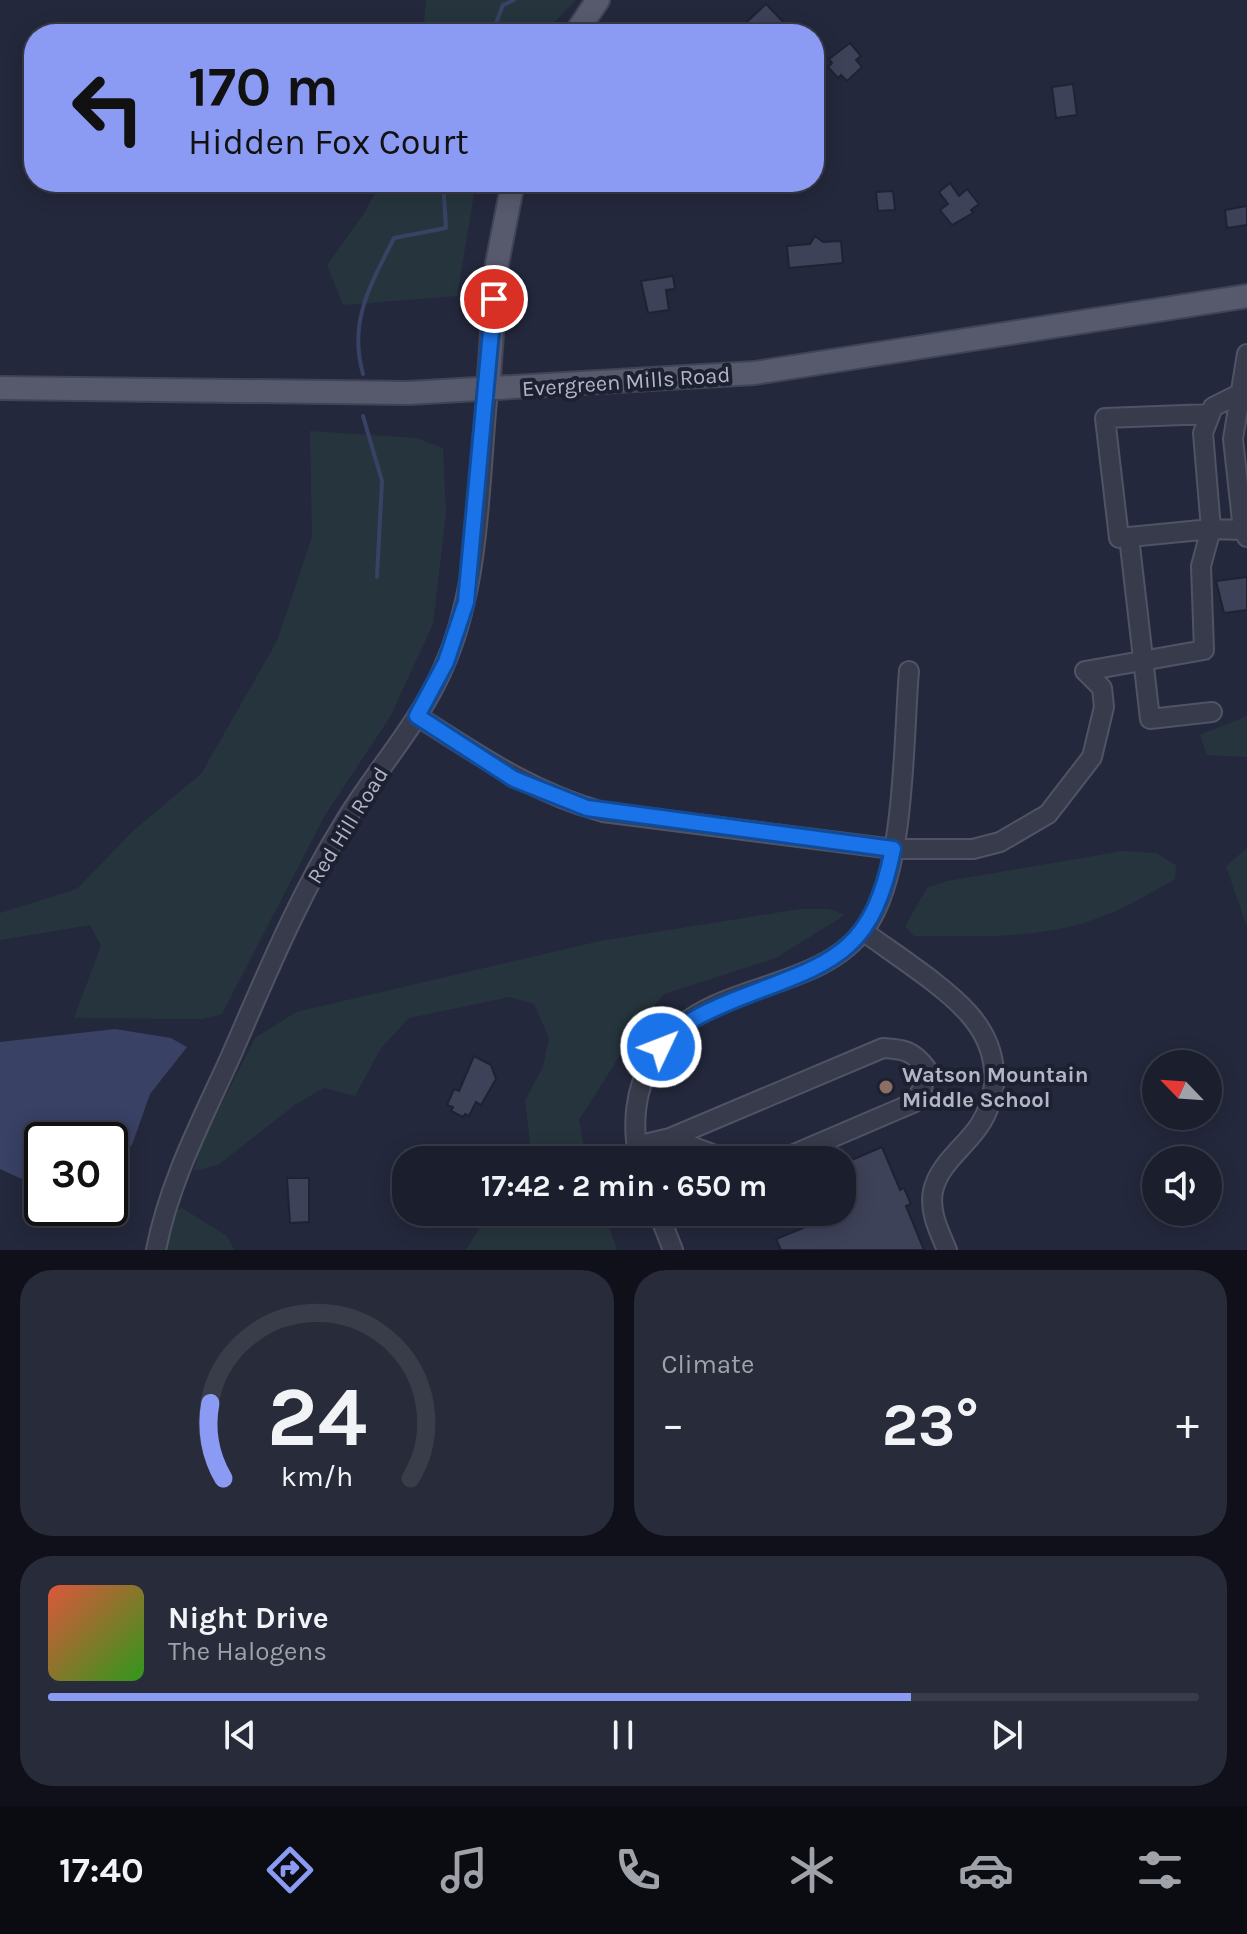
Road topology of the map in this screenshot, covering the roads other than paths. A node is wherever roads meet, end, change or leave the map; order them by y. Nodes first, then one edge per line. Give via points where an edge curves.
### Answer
1 (598, 0) edge
2 (582, 24) edge
3 (511, 192) edge
4 (1247, 296) edge
5 (1247, 354) edge
6 (0, 388) edge
7 (488, 390) junction
8 (1239, 394) junction
9 (1210, 414) junction
10 (1211, 529) junction
11 (1245, 534) edge
12 (1129, 537) junction
13 (1142, 660) junction
14 (909, 671) dead end
15 (1212, 712) dead end
16 (417, 716) junction
17 (893, 849) junction
18 (863, 931) junction
19 (670, 1138) junction
20 (638, 1146) edge
21 (653, 1146) edge
22 (691, 1146) edge
23 (813, 1146) edge
24 (664, 1226) edge
25 (156, 1250) edge
26 (673, 1250) edge
27 (947, 1250) edge

1 - 2 main road
3 - 7 main road via 497,264
4 - 7 main road, Evergreen Mills Road via 755,373
5 - 8 street
6 - 7 main road, Evergreen Mills Road
7 - 16 street, Red Hill Road via 466,602 446,662
8 - 9 street via 1213,407
8 - 11 street via 1233,439
9 - 10 street via 1203,433
9 - 12 street via 1105,418 1119,538
10 - 11 street
10 - 12 street
10 - 13 street via 1201,566 1204,650
12 - 13 street
13 - 15 street via 1150,719
13 - 17 street via 1085,671 1102,688 1101,731 1079,778 1048,814 1022,831 973,849
14 - 17 street
16 - 17 street via 514,779 603,812
16 - 25 street, Red Hill Road via 315,873 183,1163
17 - 18 street via 880,903
18 - 20 street via 829,960 698,1014 675,1030 646,1070 639,1091
18 - 27 street via 967,1011 991,1047 996,1075 991,1103 944,1167 933,1191 933,1218
19 - 21 street
19 - 22 street
19 - 23 street via 883,1048 905,1049 926,1068 913,1103
24 - 26 street

